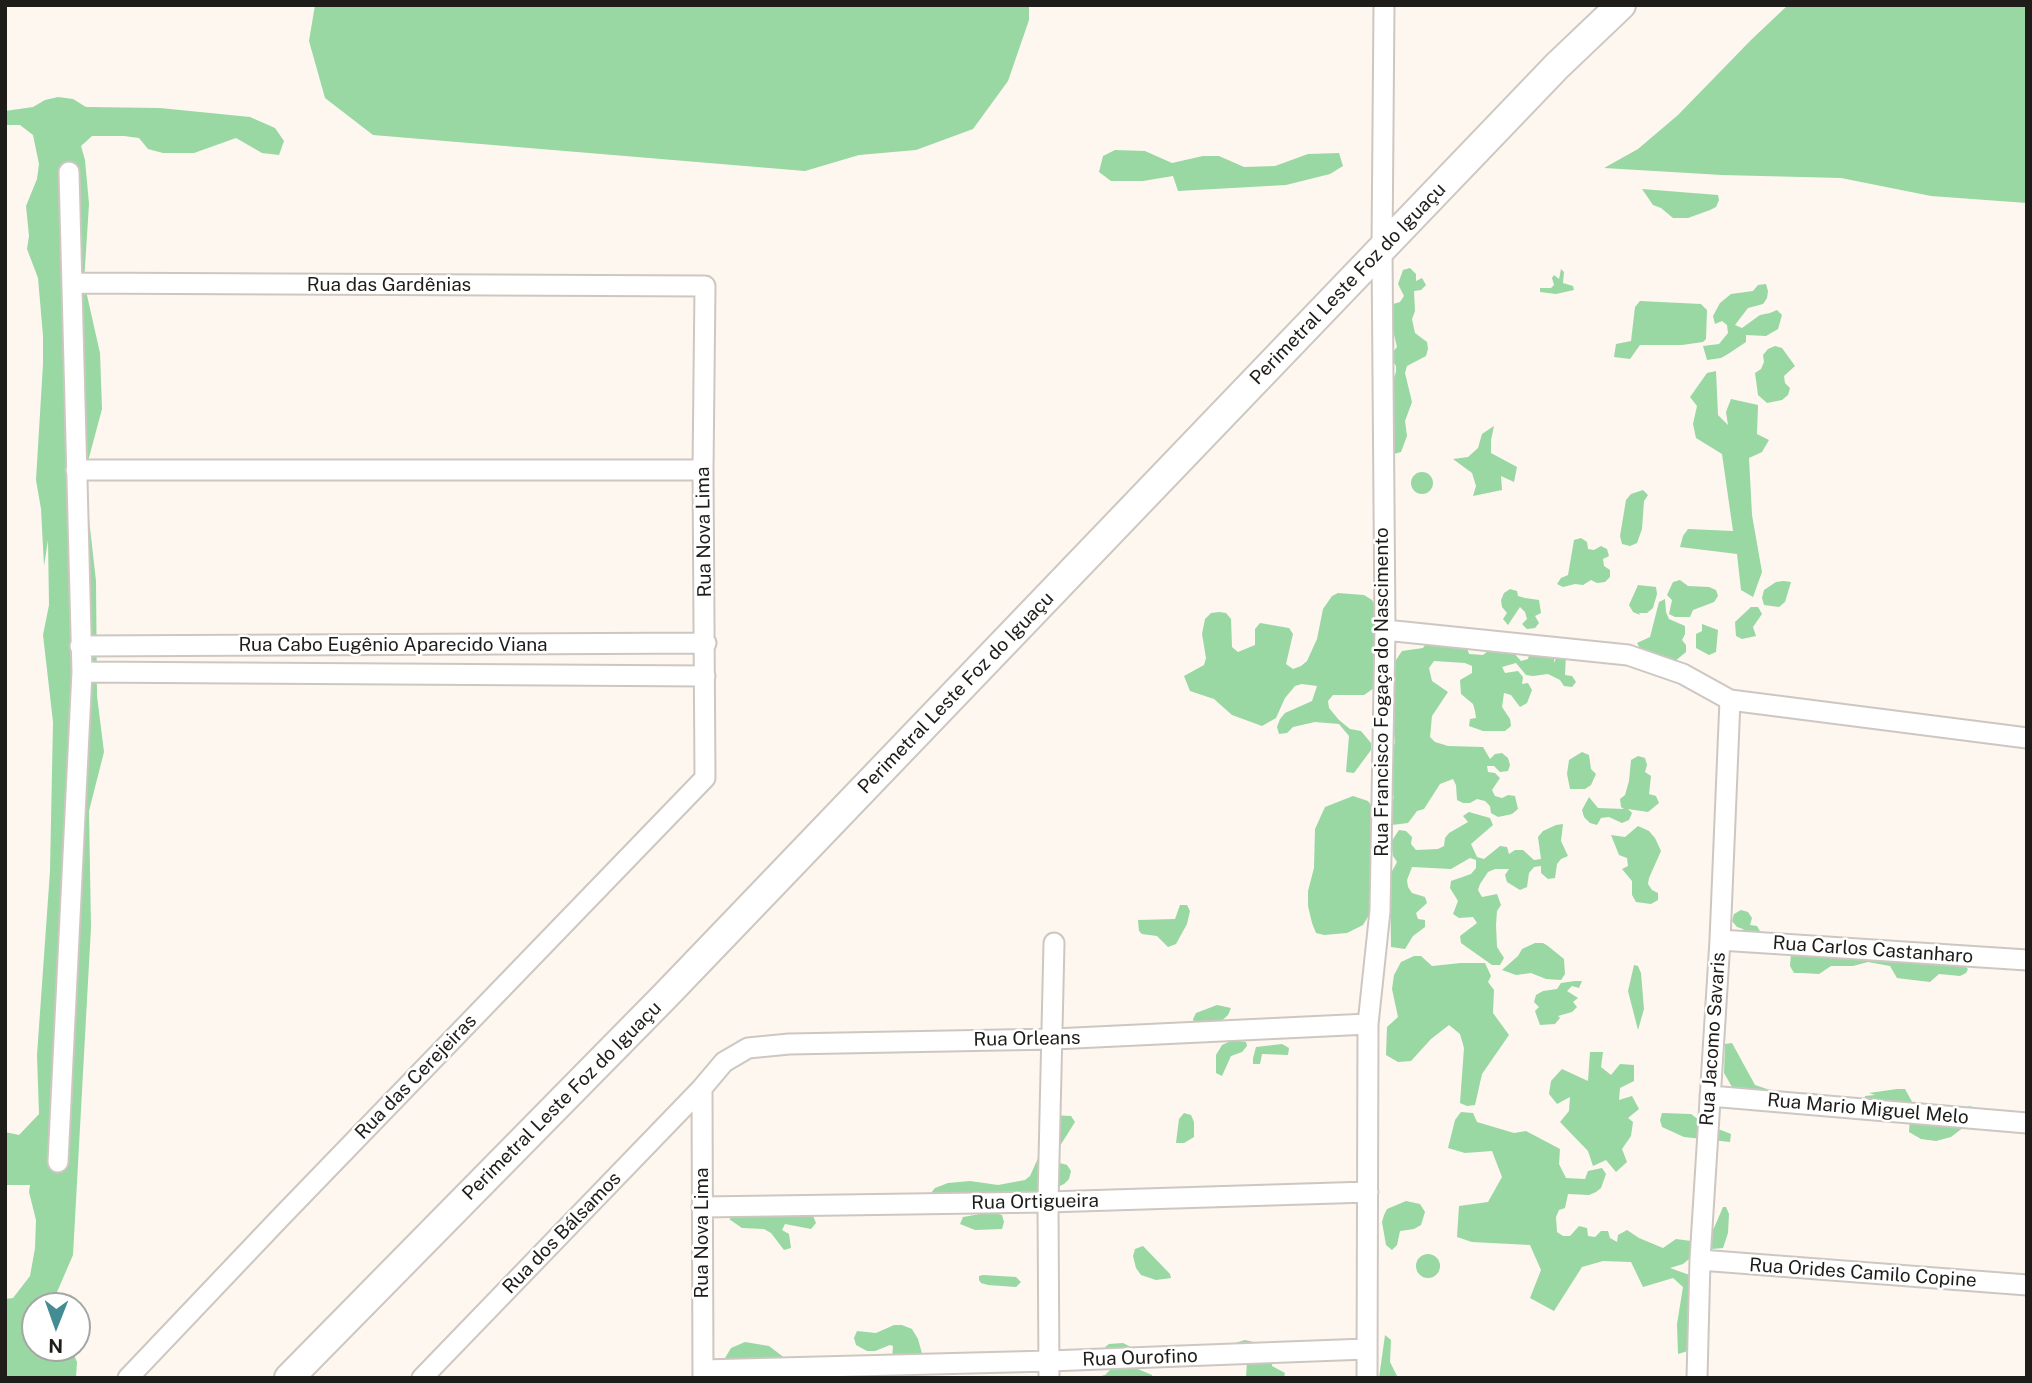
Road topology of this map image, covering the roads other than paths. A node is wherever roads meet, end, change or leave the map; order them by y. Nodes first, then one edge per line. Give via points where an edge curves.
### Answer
1 (1384, 5) edge
2 (1620, 5) edge
3 (69, 172) dead end
4 (1382, 249) junction
5 (72, 283) junction
6 (705, 286) joint
7 (76, 470) junction
8 (703, 470) junction
9 (1385, 630) junction
10 (706, 643) junction
11 (80, 646) junction
12 (82, 672) junction
13 (705, 676) junction
14 (1730, 700) junction
15 (2027, 738) edge
16 (705, 778) joint
17 (1720, 940) junction
18 (1054, 943) dead end
19 (2027, 960) edge
20 (1368, 1024) junction
21 (1054, 1039) junction
22 (702, 1088) junction
23 (1710, 1096) junction
24 (2027, 1123) edge
25 (58, 1162) dead end
26 (1368, 1192) junction
27 (1048, 1202) junction
28 (702, 1207) junction
29 (1700, 1260) junction
30 (2027, 1285) edge
31 (1366, 1349) junction
32 (1049, 1370) edge
33 (703, 1374) edge
34 (128, 1378) edge
35 (289, 1378) edge
36 (422, 1378) edge
37 (1367, 1378) edge
38 (1697, 1378) edge

1 - 4 street, Rua Francisco Fogaça do Nascimento
2 - 4 highway, Perimetral Leste Foz do Iguaçu
3 - 5 street
4 - 9 street, Rua Francisco Fogaça do Nascimento
4 - 35 highway, Perimetral Leste Foz do Iguaçu via 665,996
5 - 6 street, Rua das Gardênias
5 - 7 street
6 - 8 street, Rua Nova Lima
7 - 8 street
7 - 11 street
8 - 10 street, Rua Nova Lima
9 - 14 street via 1628,655 1683,674
9 - 20 street, Rua Francisco Fogaça do Nascimento via 1380,911
10 - 11 street, Rua Cabo Eugênio Aparecido Viana
10 - 13 street, Rua Nova Lima
11 - 12 street
12 - 13 street, Rua Cabo Eugênio Aparecido Viana
12 - 25 street
13 - 16 street, Rua Nova Lima
14 - 15 street
14 - 17 street, Rua Jacomo Savaris
16 - 34 street, Rua das Cerejeiras
17 - 19 street, Rua Carlos Castanharo
17 - 23 street, Rua Jacomo Savaris
18 - 21 street
20 - 21 street, Rua Orleans
20 - 26 street, Rua Francisco Fogaça do Nascimento
21 - 22 street, Rua Orleans via 748,1048 724,1062
21 - 27 street
22 - 28 street, Rua Nova Lima
22 - 36 street, Rua dos Bálsamos
23 - 24 street, Rua Mario Miguel Melo
23 - 29 street, Rua Jacomo Savaris
26 - 27 street, Rua Ortigueira
26 - 31 street, Rua Francisco Fogaça do Nascimento
27 - 28 street, Rua Ortigueira
27 - 32 street
28 - 33 street, Rua Nova Lima
29 - 30 street, Rua Orides Camilo Copine
29 - 38 street, Rua Jacomo Savaris
31 - 32 street, Rua Ourofino
31 - 37 street, Rua Francisco Fogaça do Nascimento
32 - 33 street, Rua Ourofino

